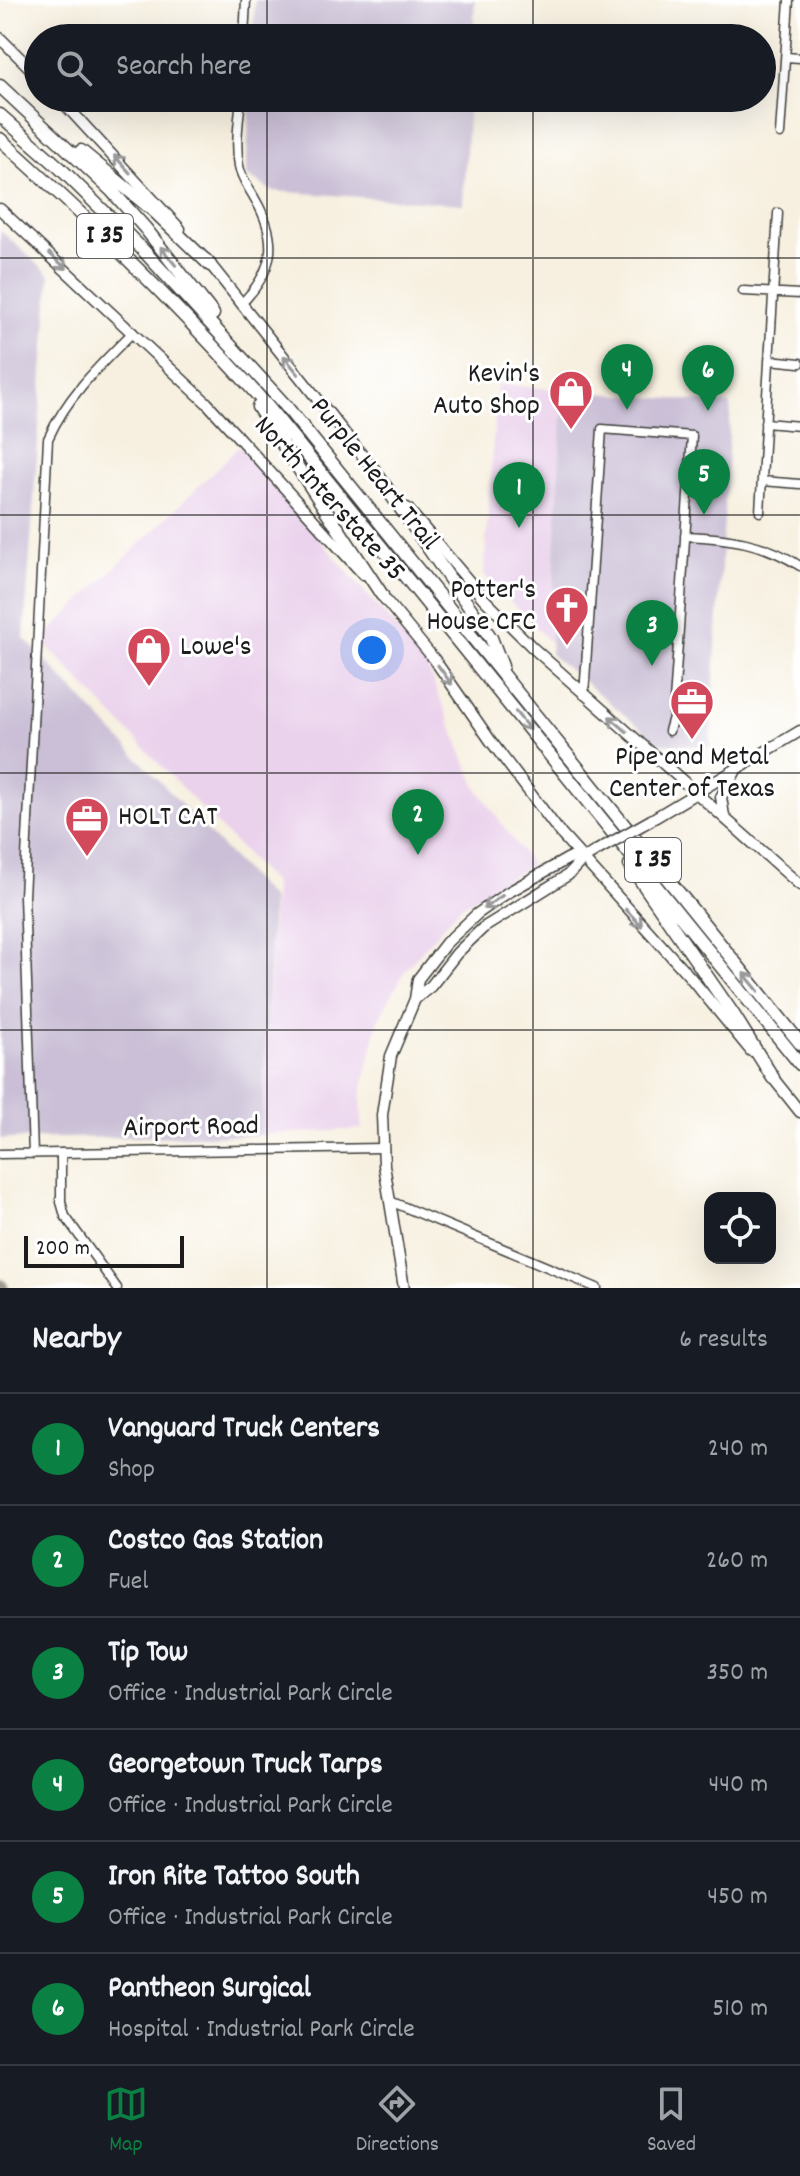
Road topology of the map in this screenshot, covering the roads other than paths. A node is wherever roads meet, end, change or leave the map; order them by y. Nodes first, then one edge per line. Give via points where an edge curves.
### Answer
1 (246, 0) edge
2 (789, 0) edge
3 (245, 24) edge
4 (0, 38) edge
5 (786, 57) junction
6 (800, 58) edge
7 (24, 61) edge
8 (0, 86) edge
9 (17, 101) junction
10 (24, 106) edge
11 (24, 108) edge
12 (28, 112) edge
13 (31, 112) edge
14 (72, 112) edge
15 (241, 112) edge
16 (0, 115) edge
17 (780, 134) dead end
18 (0, 139) edge
19 (0, 209) edge
20 (778, 213) dead end
21 (210, 265) junction
22 (743, 291) dead end
23 (773, 293) junction
24 (800, 294) edge
25 (241, 304) junction
26 (133, 332) junction
27 (204, 338) junction
28 (769, 360) junction
29 (248, 363) junction
30 (800, 363) edge
31 (765, 423) junction
32 (800, 426) edge
33 (374, 470) junction
34 (762, 481) junction
35 (800, 484) edge
36 (760, 512) dead end
37 (685, 536) junction
38 (800, 566) edge
39 (382, 595) junction
40 (506, 677) junction
41 (584, 695) junction
42 (669, 731) dead end
43 (800, 731) edge
44 (736, 771) junction
45 (698, 793) junction
46 (598, 814) junction
47 (725, 818) junction
48 (561, 834) junction
49 (583, 859) junction
50 (560, 863) junction
51 (800, 885) edge
52 (415, 999) junction
53 (800, 1043) edge
54 (800, 1064) edge
55 (773, 1078) junction
56 (800, 1112) edge
57 (382, 1148) junction
58 (61, 1153) junction
59 (0, 1154) edge
60 (33, 1154) junction
61 (390, 1201) junction
62 (117, 1288) edge
63 (404, 1288) edge
64 (597, 1288) edge

1 - 3 street
2 - 5 street
4 - 7 main road
5 - 6 street
5 - 17 street
8 - 9 highway
9 - 10 highway
11 -> 9 highway
29 -> 12 highway via 129,209
13 - 21 highway via 115,178
21 -> 14 main road, North Interstate 35
15 - 25 street via 239,165 267,220 271,252 260,281
16 - 29 highway, Purple Heart Trail / I 35 via 126,233
18 - 27 highway, Purple Heart Trail / I 35 via 88,219
19 -> 26 main road, North Interstate 35
20 - 23 street
21 - 25 main road, North Interstate 35
22 - 23 street
23 - 24 street
23 - 28 street
33 -> 25 main road, North Interstate 35
26 - 39 main road, North Interstate 35 via 220,416
26 - 60 street via 60,412 48,439 24,896
27 - 39 highway via 282,440
27 -> 46 highway, Purple Heart Trail / I 35 via 268,407
28 - 30 street
28 - 31 street
29 - 40 highway, Purple Heart Trail / I 35
31 - 32 street
31 - 34 street
33 - 40 highway via 491,638
33 - 41 main road, North Interstate 35 via 484,599
34 - 35 street
34 - 36 street
37 - 38 street via 758,544
37 - 41 street via 692,436 602,429
37 - 42 street
39 -> 48 main road, North Interstate 35
53 -> 40 highway, Purple Heart Trail / I 35
45 -> 41 main road, North Interstate 35
43 - 44 main road
44 - 45 main road
44 - 47 main road via 721,797
45 - 47 main road, North Interstate 35
45 - 49 main road, bridge
46 - 54 highway, Purple Heart Trail / I 35
46 - 55 highway
47 - 51 main road, North Interstate 35
48 - 49 main road, North Interstate 35
48 - 50 main road via 565,848
49 - 50 main road
49 - 52 main road via 568,875 483,928
49 -> 55 main road, North Interstate 35
50 -> 52 main road via 463,925 418,979
52 - 57 main road via 388,1067
55 - 56 main road, North Interstate 35
57 - 58 street, Airport Road
57 - 61 main road
58 - 60 street, Airport Road
58 - 62 street via 63,1212
59 - 60 street, Airport Road
61 - 63 main road
61 - 64 street

